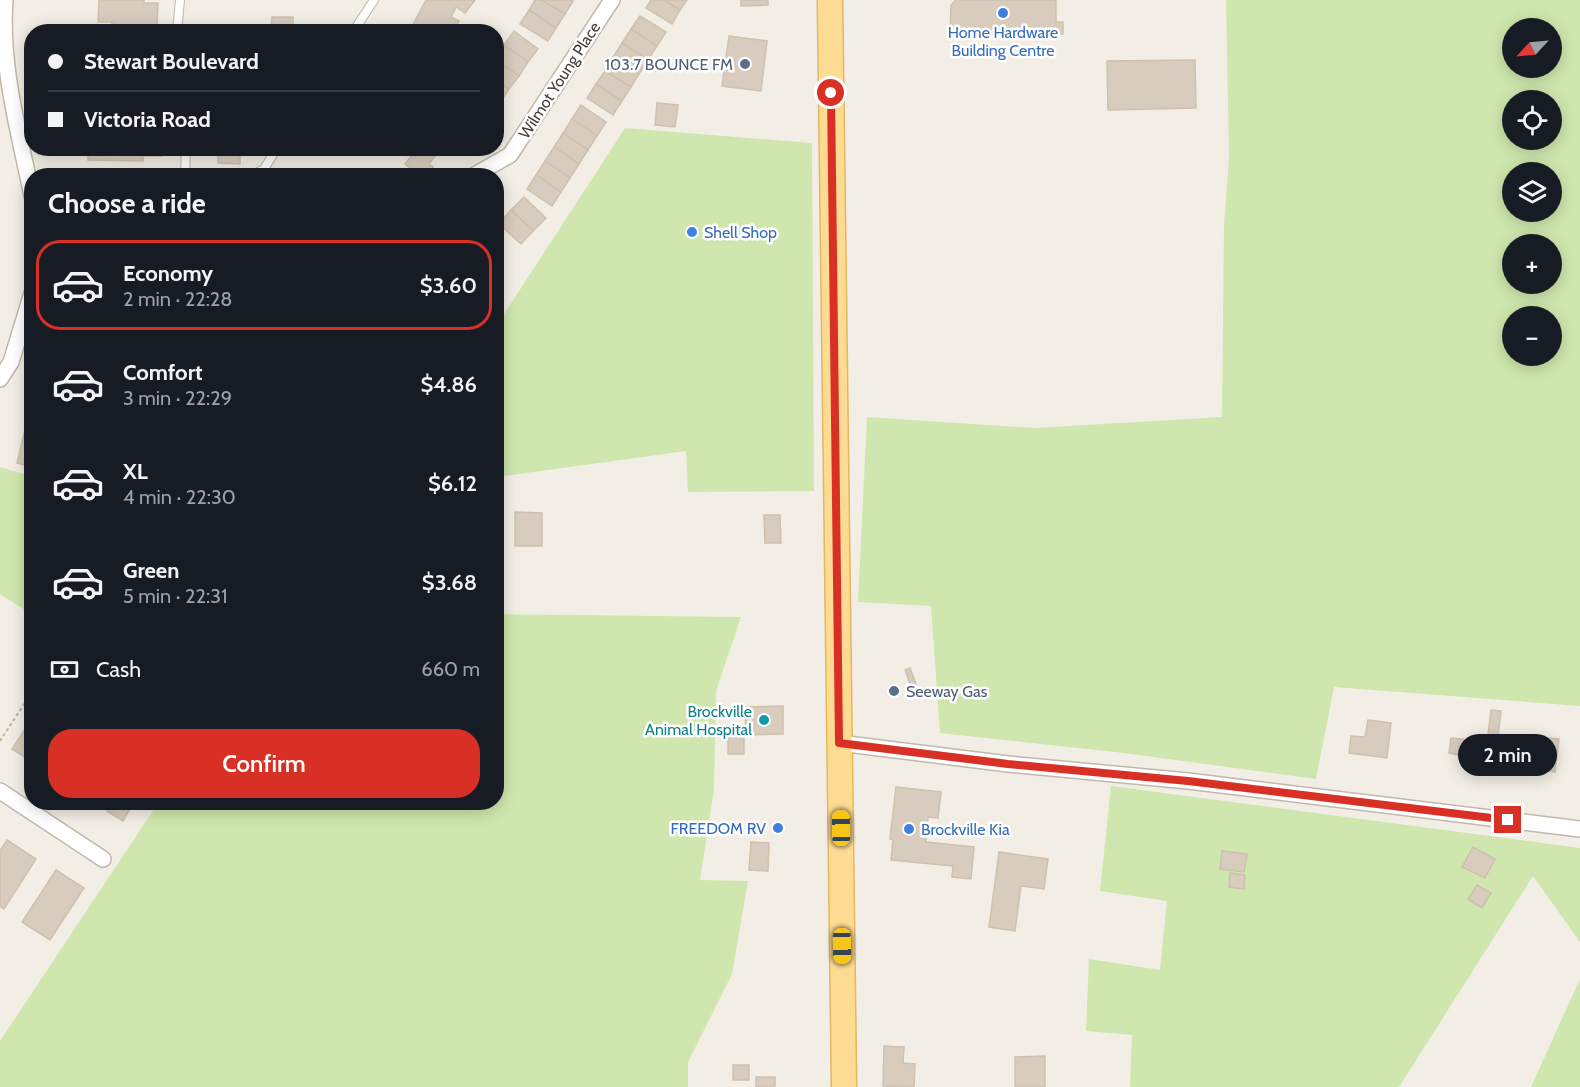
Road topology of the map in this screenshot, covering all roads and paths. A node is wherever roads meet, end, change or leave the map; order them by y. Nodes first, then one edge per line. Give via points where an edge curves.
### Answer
1 (5, 0) edge
2 (180, 0) edge
3 (374, 0) edge
4 (612, 0) edge
5 (830, 0) edge
6 (178, 24) edge
7 (358, 24) edge
8 (25, 168) edge
9 (487, 168) edge
10 (24, 319) edge
11 (0, 379) edge
12 (24, 704) edge
13 (0, 741) edge
14 (839, 743) junction
15 (0, 791) edge
16 (24, 807) edge
17 (28, 810) edge
18 (1580, 829) edge
19 (103, 860) dead end
20 (844, 1087) edge

1 - 8 street via 3,54
2 - 6 lane
3 - 7 lane
4 - 9 street, Wilmot Young Place via 510,155
5 - 14 main road
10 - 11 street
12 - 13 path
14 - 18 street
14 - 20 main road
15 - 16 street
17 - 19 street

